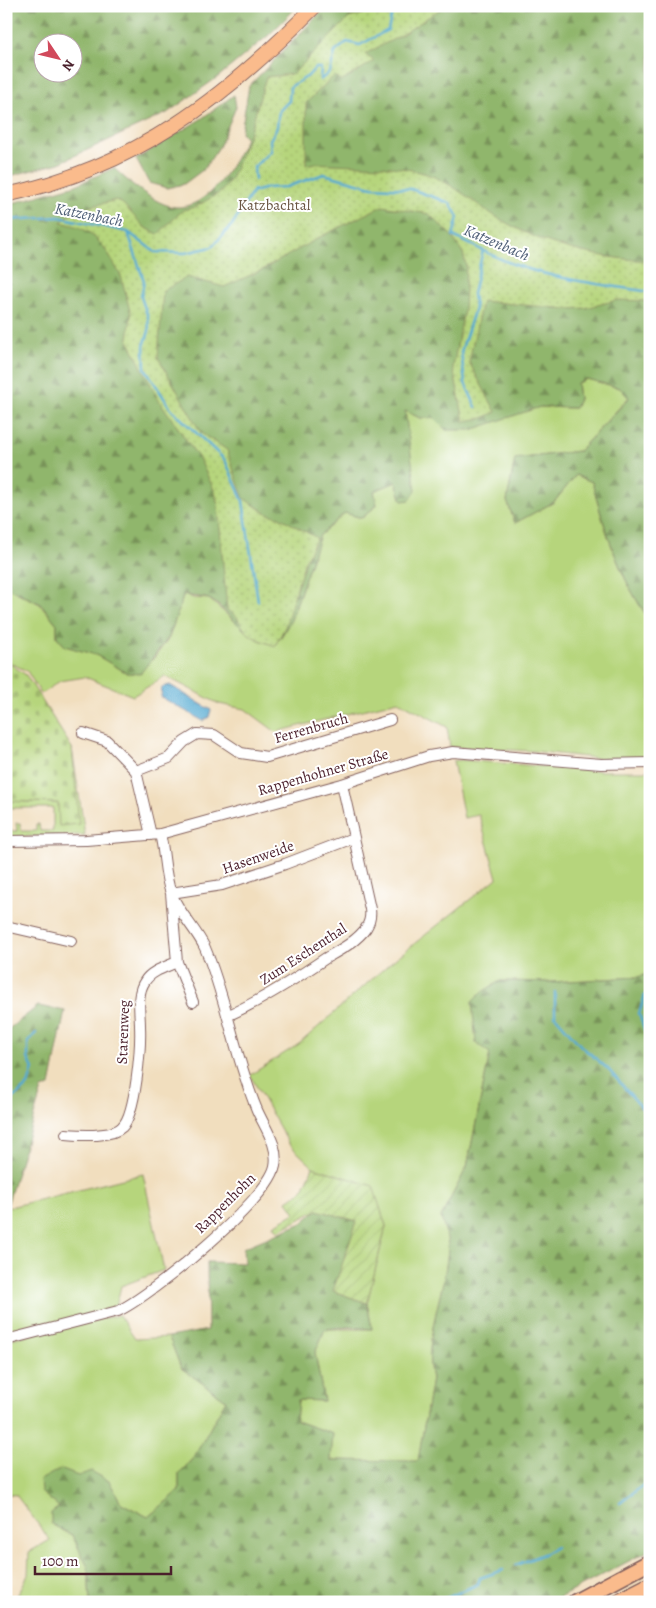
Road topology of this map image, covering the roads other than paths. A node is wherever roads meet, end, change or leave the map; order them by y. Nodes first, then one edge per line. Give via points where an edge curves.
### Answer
1 (315, 6) edge
2 (6, 195) edge
3 (390, 720) dead end
4 (83, 733) dead end
5 (650, 763) edge
6 (136, 771) junction
7 (342, 784) junction
8 (156, 834) junction
9 (353, 838) junction
10 (6, 841) edge
11 (171, 893) junction
12 (6, 926) edge
13 (72, 941) dead end
14 (177, 962) junction
15 (193, 1002) dead end
16 (229, 1015) junction
17 (66, 1134) dead end
18 (6, 1340) edge
19 (650, 1562) edge
20 (650, 1585) edge
21 (575, 1602) edge
22 (617, 1602) edge

1 - 2 main road via 238,80 168,131 86,171
3 - 6 street, Ferrenbruch via 267,757 241,753 214,735 197,734 169,758
4 - 6 street via 107,741
5 - 7 street, Rappenhohner Straße via 601,764 452,752 429,756
6 - 8 street
7 - 8 street, Rappenhohner Straße
7 - 9 street, Zum Eschenthal
8 - 10 street, Rappenhohner Straße via 86,840
8 - 11 street, Rappenhohn
9 - 11 street, Hasenweide via 222,885
9 - 16 street, Zum Eschenthal via 370,909 367,927 347,945 289,982
11 - 14 street, Rappenhohn
11 - 16 street, Rappenhohn via 204,946
12 - 13 street
14 - 15 street
14 - 17 street, Starenweg via 149,976 141,987 141,1045 130,1108 122,1128 92,1135
16 - 18 street, Rappenhohn via 246,1081 273,1143 275,1165 268,1182 247,1206 173,1274 133,1304
19 - 21 highway
20 - 22 highway

